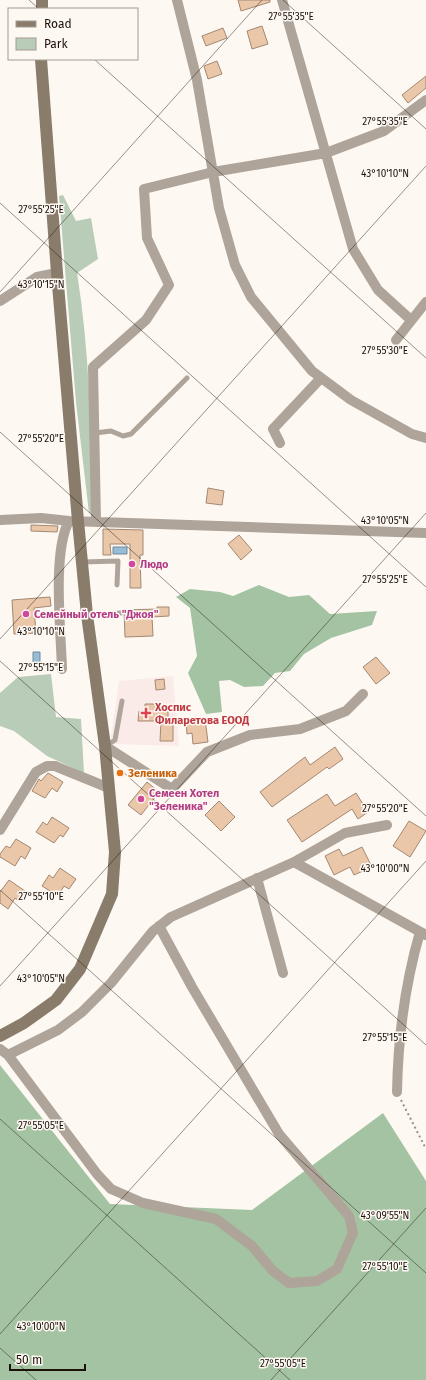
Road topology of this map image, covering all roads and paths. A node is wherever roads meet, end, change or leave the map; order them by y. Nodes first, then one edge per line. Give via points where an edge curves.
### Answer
1 (177, 0) edge
2 (282, 0) edge
3 (41, 60) edge
4 (426, 100) edge
5 (326, 153) junction
6 (213, 172) junction
7 (56, 273) junction
8 (0, 301) edge
9 (426, 302) edge
10 (411, 320) junction
11 (396, 340) dead end
12 (187, 378) dead end
13 (321, 378) junction
14 (95, 433) junction
15 (426, 438) edge
16 (280, 443) dead end
17 (0, 520) edge
18 (73, 521) junction
19 (96, 521) junction
20 (426, 534) edge
21 (82, 562) junction
22 (118, 585) dead end
23 (121, 613) dead end
24 (87, 615) junction
25 (62, 669) dead end
26 (363, 694) dead end
27 (122, 701) dead end
28 (105, 746) junction
29 (109, 788) junction
30 (387, 825) dead end
31 (0, 830) edge
32 (294, 862) junction
33 (257, 878) junction
34 (159, 926) junction
35 (423, 933) edge
36 (283, 973) dead end
37 (0, 1035) edge
38 (4, 1052) edge
39 (397, 1092) joint
40 (426, 1149) edge

1 - 6 street via 197,80
2 - 5 street
3 - 7 main road
4 - 5 street via 384,131
5 - 6 street
5 - 10 street via 353,249 378,290
6 - 13 street via 219,208 235,265 251,298
6 - 14 street via 144,189 147,238 169,285 146,320 94,367
7 - 8 street via 37,277
7 - 18 main road
9 - 10 street
10 - 11 street
12 - 14 lane via 131,434 123,436 111,431
13 - 15 street via 351,400 412,434
13 - 16 street via 273,430
14 - 19 street
17 - 18 street via 41,518
18 - 19 street
18 - 21 main road
18 - 25 street via 63,531 59,581
19 - 20 street
21 - 22 lane via 118,561
21 - 24 main road
23 - 24 lane
24 - 28 main road
26 - 28 street via 346,711 300,729 250,735 207,752 172,789
27 - 28 lane via 115,740
28 - 29 main road
29 - 31 street via 55,766 47,766 36,772
29 - 37 main road via 115,852 112,894 80,969 56,1000 24,1023
30 - 32 street via 345,834
32 - 33 street
32 - 35 street
33 - 34 street via 171,917
33 - 36 street
34 - 38 street via 111,983 82,1012 58,1030
34 - 38 street via 279,1134 349,1216 353,1233 336,1269 317,1281 289,1283 274,1271 252,1246 216,1219 143,1203 111,1190
35 - 39 street via 409,973 398,1054
39 - 40 path

